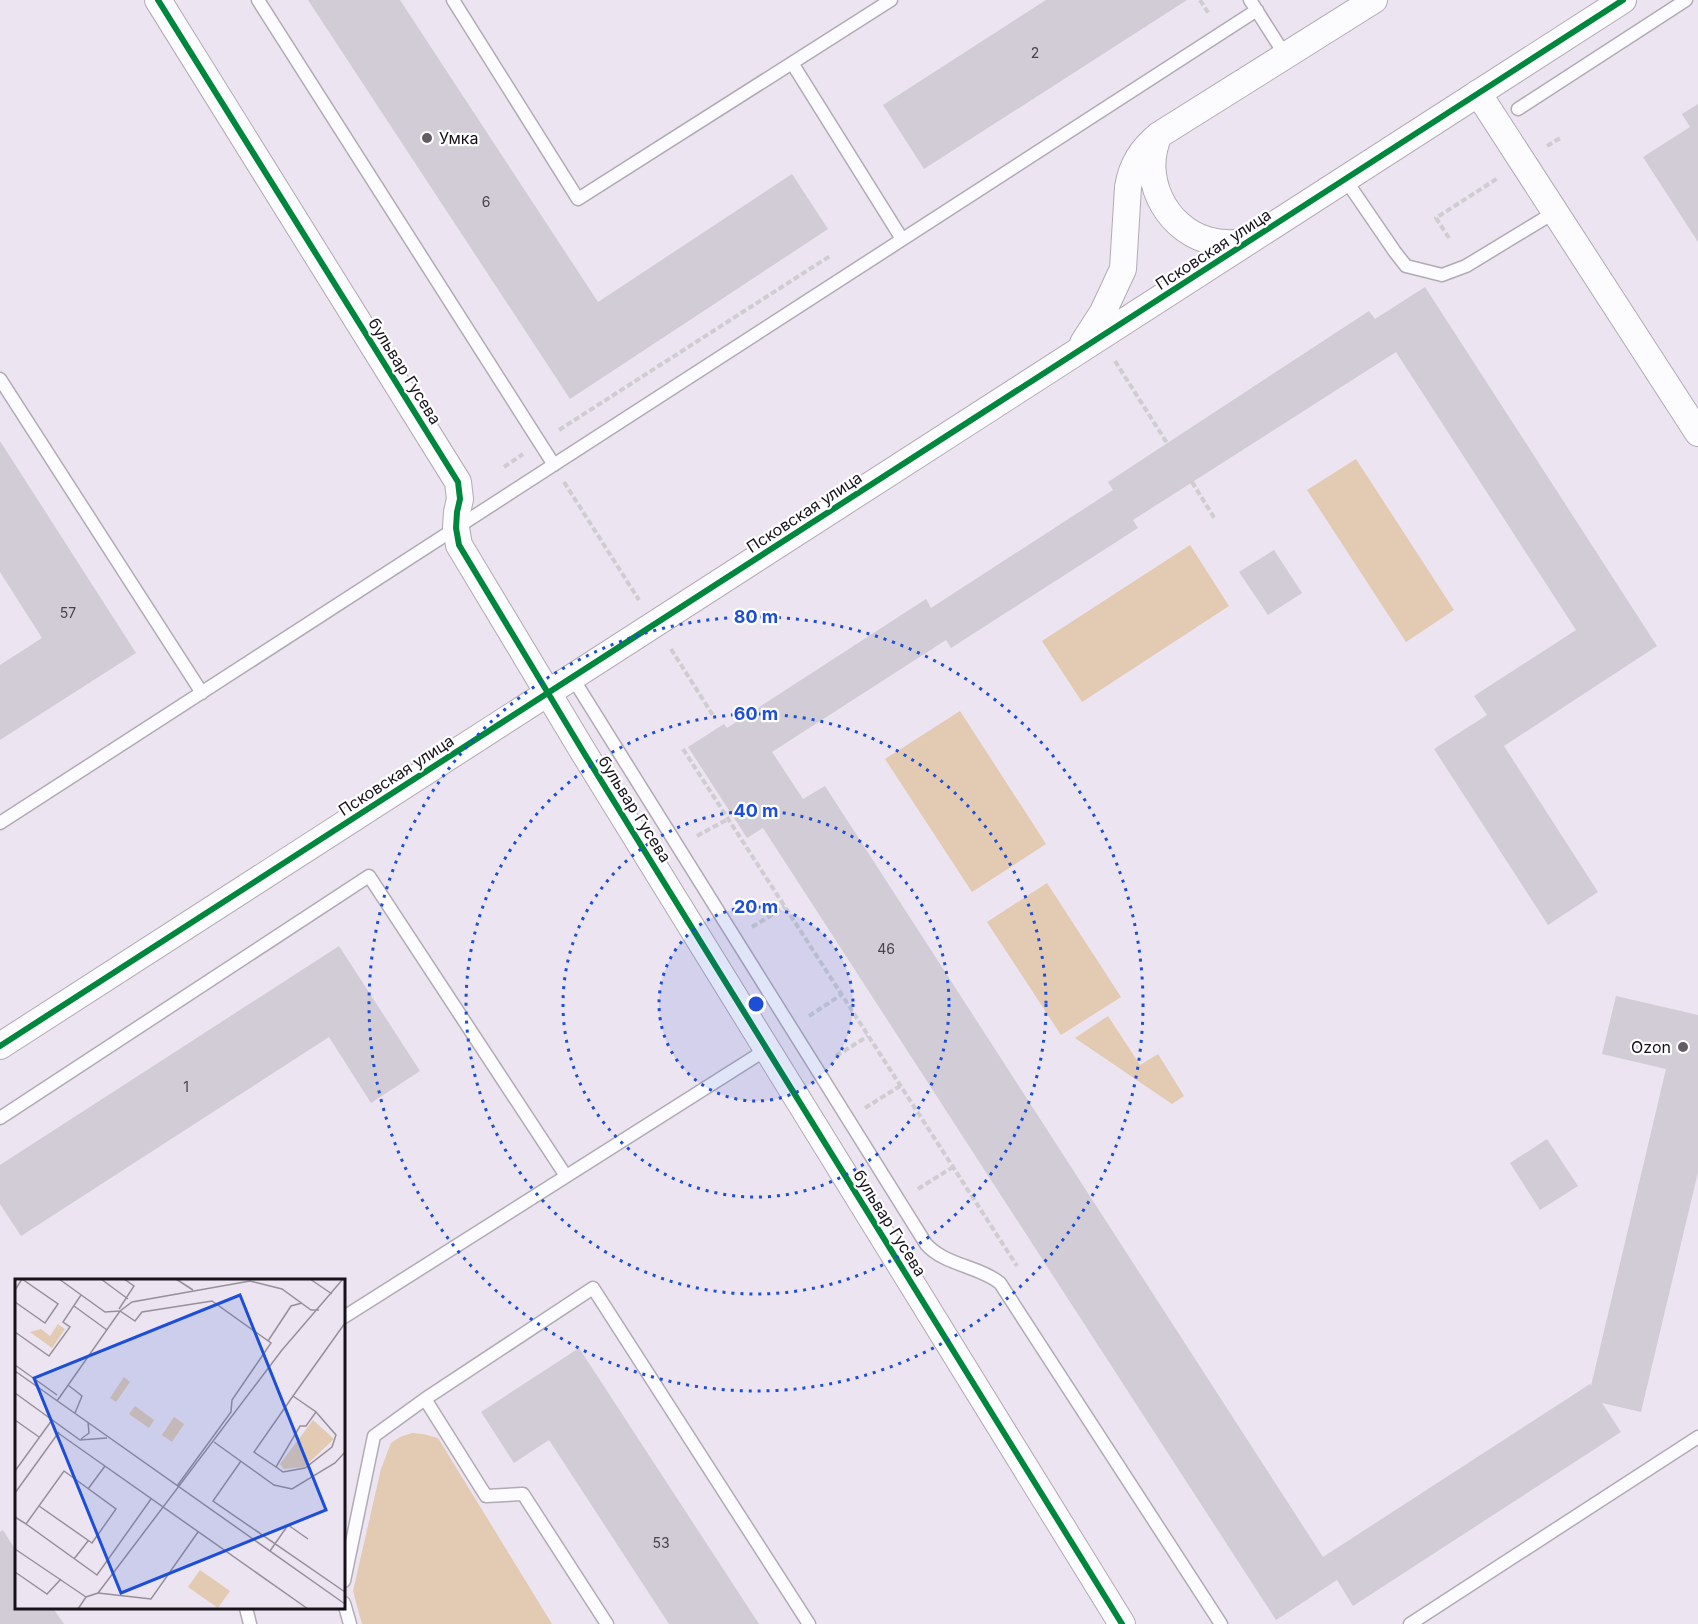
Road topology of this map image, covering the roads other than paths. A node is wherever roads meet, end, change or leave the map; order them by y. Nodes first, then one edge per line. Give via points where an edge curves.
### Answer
1 (158, 0) edge
2 (258, 0) edge
3 (453, 0) edge
4 (891, 0) edge
5 (1623, 0) edge
6 (1686, 0) edge
7 (1365, 2) edge
8 (1254, 5) edge
9 (1285, 55) junction
10 (792, 63) junction
11 (1478, 93) junction
12 (1518, 109) dead end
13 (1159, 135) junction
14 (1345, 179) junction
15 (1555, 212) junction
16 (902, 239) junction
17 (1249, 241) junction
18 (1077, 352) junction
19 (0, 379) edge
20 (1698, 433) edge
21 (554, 465) junction
22 (456, 528) junction
23 (572, 677) junction
24 (202, 693) junction
25 (548, 693) junction
26 (0, 823) edge
27 (0, 1046) edge
28 (767, 1049) junction
29 (0, 1118) edge
30 (566, 1176) junction
31 (345, 1316) edge
32 (425, 1399) junction
33 (1698, 1437) edge
34 (345, 1576) edge
35 (345, 1606) edge
36 (246, 1609) edge
37 (250, 1624) edge
38 (350, 1624) edge
39 (607, 1624) edge
40 (808, 1624) edge
41 (1122, 1624) edge
42 (1221, 1624) edge
43 (1410, 1624) edge

1 - 22 street, бульвар Гусева via 458,482
2 - 21 lane
3 - 10 lane via 578,199
4 - 10 lane
5 - 11 street, Псковская улица
6 - 12 lane
7 - 9 street, Псковская улица
8 - 9 lane
8 - 16 lane
9 - 13 street, Псковская улица
10 - 16 lane
11 - 14 street, Псковская улица
11 - 15 street
13 - 17 street, Псковская улица via 1153,153 1153,174 1157,194 1167,212 1190,232 1208,240
13 - 18 street, Псковская улица via 1141,152 1131,174 1123,268 1103,312
14 - 15 lane via 1406,266 1442,275 1466,266
14 - 17 street, Псковская улица
15 - 20 street
16 - 21 lane
17 - 18 street, Псковская улица
18 - 23 street, Псковская улица
19 - 24 lane
21 - 22 lane
22 - 24 lane
22 - 25 street, бульвар Гусева via 459,545
23 - 25 street, Псковская улица
23 - 42 lane via 931,1250 1000,1283
24 - 26 lane
25 - 27 street, Псковская улица
25 - 28 street, бульвар Гусева
28 - 30 lane
28 - 41 street, бульвар Гусева
29 - 30 lane via 369,876
30 - 31 lane
32 - 34 lane via 374,1436
32 - 39 lane via 486,1496 523,1494
32 - 40 lane via 593,1288
33 - 43 lane
35 - 38 lane
36 - 37 lane

